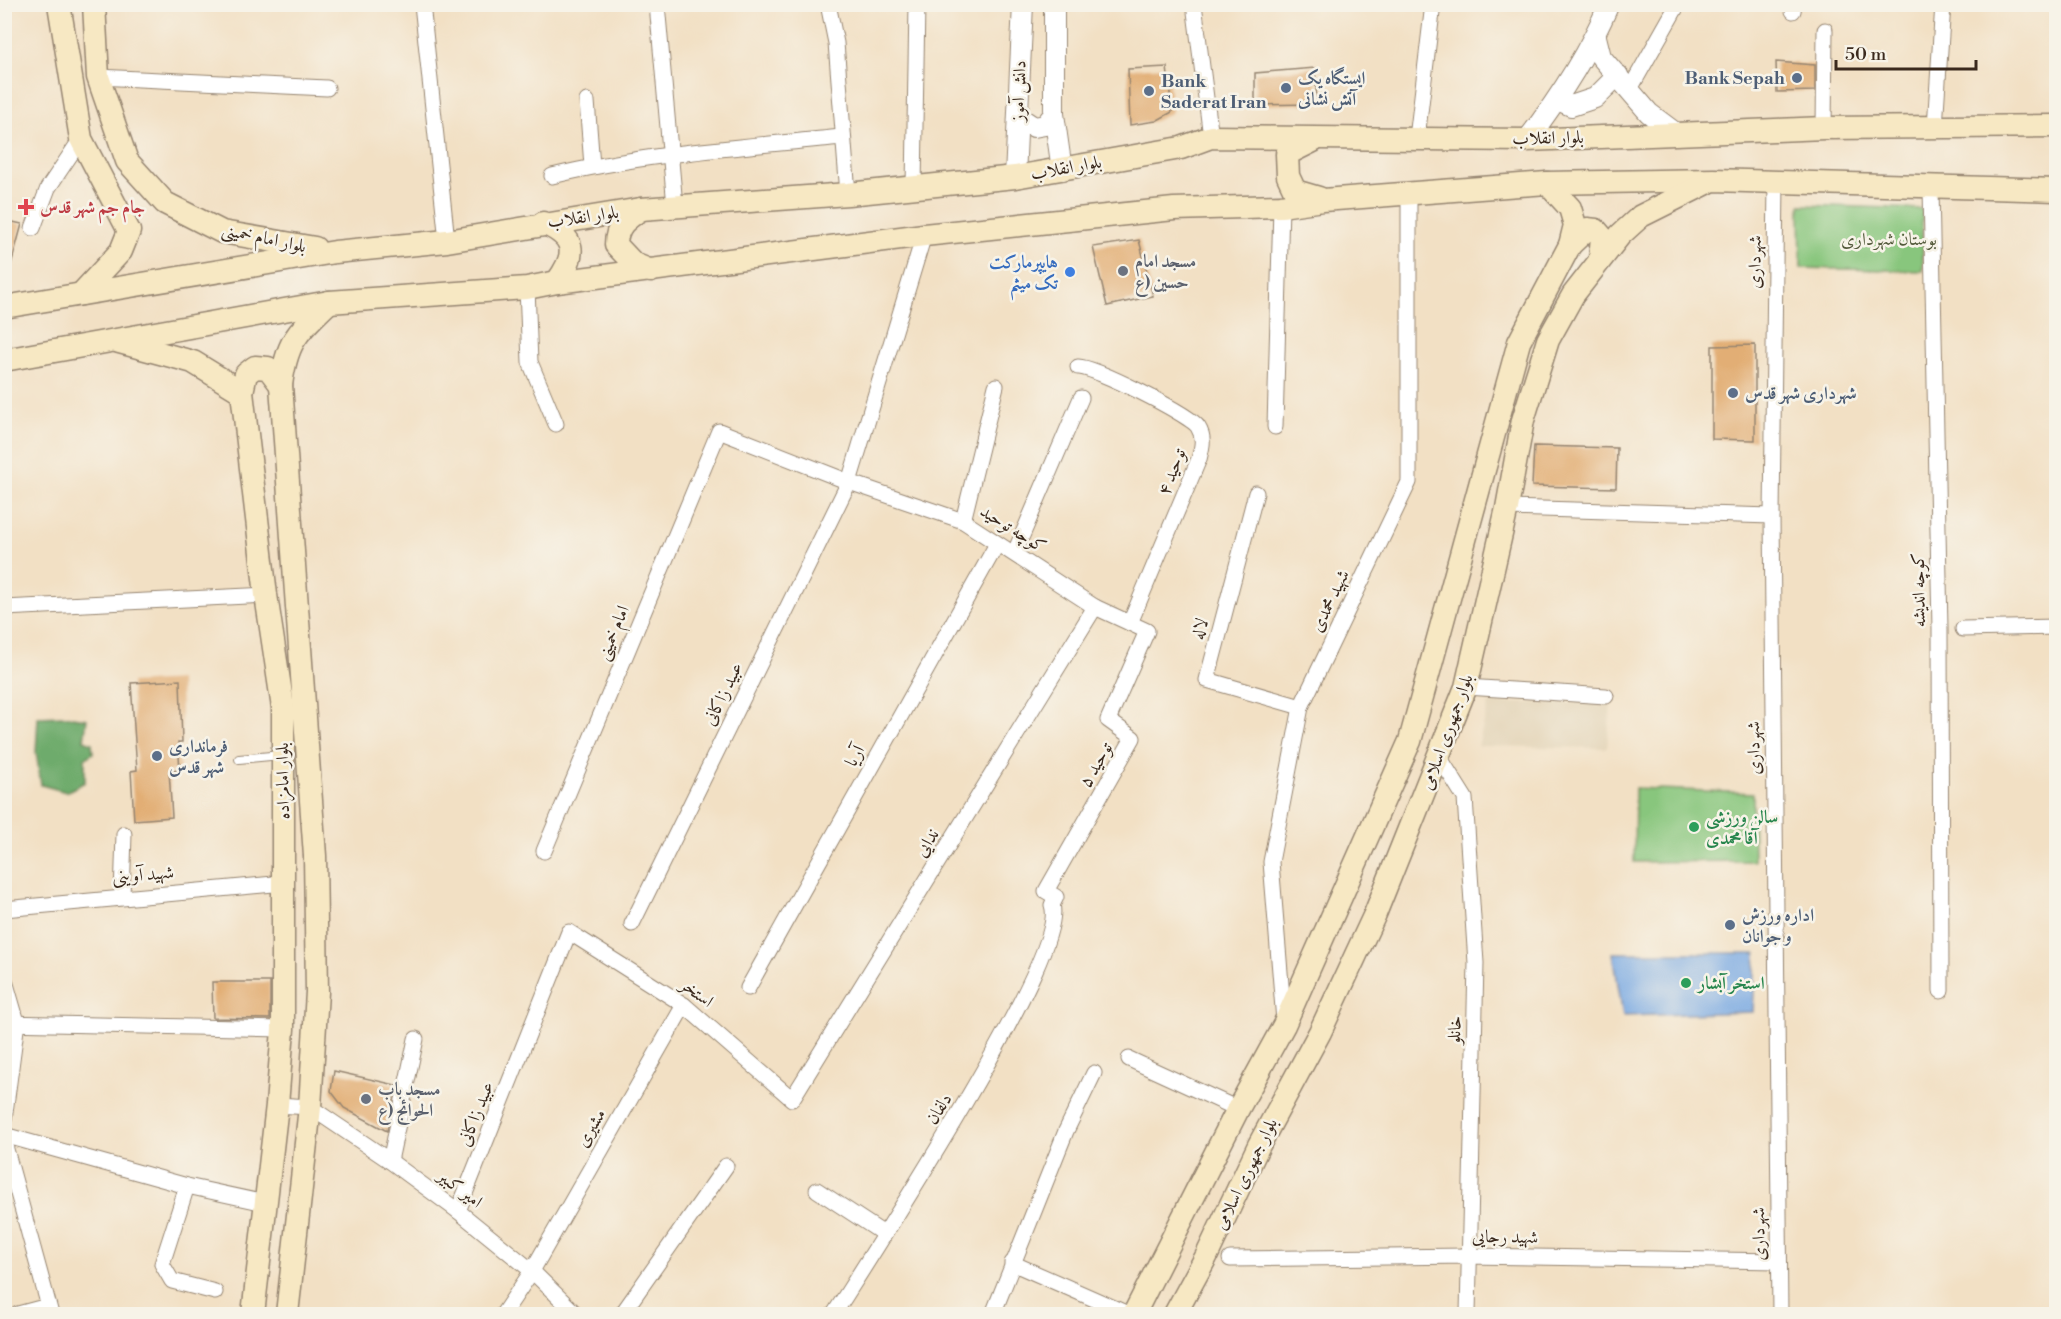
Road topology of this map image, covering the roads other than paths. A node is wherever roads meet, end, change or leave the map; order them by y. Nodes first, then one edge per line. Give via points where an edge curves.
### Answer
1 (59, 4) edge
2 (94, 4) edge
3 (422, 4) edge
4 (657, 4) edge
5 (828, 4) edge
6 (917, 4) edge
7 (1023, 4) edge
8 (1054, 4) edge
9 (1194, 4) edge
10 (1433, 4) edge
11 (1610, 4) edge
12 (1678, 4) edge
13 (1943, 4) edge
14 (1825, 30) dead end
15 (1596, 37) junction
16 (98, 77) junction
17 (1624, 82) junction
18 (327, 88) dead end
19 (1558, 100) junction
20 (587, 101) dead end
21 (1054, 114) junction
22 (1019, 117) junction
23 (2056, 126) edge
24 (1935, 127) junction
25 (1824, 128) junction
26 (1677, 134) junction
27 (842, 137) junction
28 (1211, 137) junction
29 (1418, 138) junction
30 (81, 139) junction
31 (1320, 139) junction
32 (1527, 140) junction
33 (671, 155) junction
34 (592, 166) junction
35 (1062, 170) junction
36 (552, 176) dead end
37 (1015, 177) junction
38 (1714, 180) junction
39 (1776, 181) junction
40 (1547, 183) junction
41 (914, 187) junction
42 (1931, 188) junction
43 (2056, 190) edge
44 (848, 194) junction
45 (1409, 194) junction
46 (1323, 200) junction
47 (675, 206) junction
48 (1281, 206) junction
49 (641, 208) junction
50 (543, 223) junction
51 (33, 228) dead end
52 (924, 235) junction
53 (447, 241) junction
54 (1570, 245) junction
55 (335, 252) junction
56 (1600, 259) junction
57 (651, 271) junction
58 (557, 282) junction
59 (527, 288) junction
60 (81, 294) junction
61 (329, 302) junction
62 (4, 307) edge
63 (110, 340) junction
64 (4, 360) edge
65 (1078, 367) dead end
66 (281, 386) junction
67 (996, 386) dead end
68 (242, 392) junction
69 (1081, 398) dead end
70 (556, 424) dead end
71 (1275, 427) dead end
72 (719, 431) joint
73 (849, 482) junction
74 (1256, 493) dead end
75 (1508, 508) junction
76 (1772, 516) junction
77 (963, 521) junction
78 (997, 544) junction
79 (1015, 552) junction
80 (266, 596) junction
81 (1095, 607) junction
82 (4, 608) edge
83 (1130, 623) junction
84 (2056, 627) edge
85 (1963, 629) dead end
86 (1147, 631) joint
87 (1466, 687) junction
88 (1606, 696) dead end
89 (1301, 707) junction
90 (283, 755) junction
91 (1438, 755) junction
92 (238, 759) dead end
93 (124, 834) dead end
94 (544, 851) dead end
95 (284, 883) junction
96 (122, 896) junction
97 (4, 909) edge
98 (1055, 913) joint
99 (632, 924) dead end
100 (569, 932) joint
101 (4, 977) edge
102 (748, 988) dead end
103 (1941, 991) dead end
104 (8, 992) edge
105 (684, 1005) junction
106 (11, 1022) edge
107 (1284, 1025) junction
108 (283, 1029) junction
109 (416, 1039) dead end
110 (1129, 1059) dead end
111 (1094, 1073) dead end
112 (792, 1099) joint
113 (278, 1105) junction
114 (310, 1107) junction
115 (1238, 1109) junction
116 (4, 1120) edge
117 (1227, 1131) junction
118 (4, 1135) edge
119 (4, 1142) edge
120 (1259, 1145) junction
121 (390, 1161) junction
122 (726, 1166) dead end
123 (188, 1186) junction
124 (817, 1190) dead end
125 (265, 1203) junction
126 (458, 1211) junction
127 (884, 1234) junction
128 (1468, 1256) junction
129 (1230, 1259) dead end
130 (1779, 1261) junction
131 (1012, 1263) junction
132 (532, 1271) junction
133 (215, 1292) dead end
134 (50, 1310) edge
135 (18, 1314) edge
136 (253, 1314) edge
137 (287, 1314) edge
138 (503, 1314) edge
139 (576, 1314) edge
140 (622, 1314) edge
141 (834, 1314) edge
142 (993, 1314) edge
143 (1128, 1314) edge
144 (1134, 1314) edge
145 (1175, 1314) edge
146 (1468, 1314) edge
147 (1780, 1314) edge

1 - 30 main road
2 - 16 main road, بلوار امام خمینی
3 - 53 street
4 - 33 street
5 - 27 street via 836,43
6 - 41 street
7 - 22 street, دانش آموز
8 - 21 street, دانش آموز
9 - 28 street
10 - 29 street
11 - 15 street
12 - 17 street
13 - 24 street
14 - 25 street
15 - 17 street via 1601,57
15 - 19 street
16 - 18 street
16 - 55 main road, بلوار امام خمینی via 127,161 165,203 222,232
17 - 19 street via 1571,106
17 - 26 street via 1649,113
19 - 32 street
20 - 34 street
21 - 22 street via 1045,125 1034,127
21 - 35 street, دانش آموز
22 - 37 street, دانش آموز
23 - 24 main road, بلوار انقلاب
24 - 25 main road, بلوار انقلاب
25 - 26 main road, بلوار انقلاب
26 - 32 main road, بلوار انقلاب
27 - 33 street
27 - 44 street
28 - 31 main road, بلوار انقلاب
28 - 35 main road, بلوار انقلاب via 1181,148
29 - 31 main road, بلوار انقلاب
29 - 32 main road, بلوار انقلاب
30 - 51 street via 48,188
30 - 60 main road via 129,231 121,250
31 - 46 main road via 1287,154 1287,164 1295,191
33 - 34 street
33 - 47 street
34 - 36 street
35 - 37 main road, بلوار انقلاب
37 - 41 main road, بلوار انقلاب
38 - 39 main road
38 - 40 main road
38 - 56 main road, بلوار جمهوری اسلامی via 1641,216
39 - 42 main road
39 - 76 street, شهرداری
40 - 45 main road
40 - 54 main road, بلوار جمهوری اسلامی via 1570,208 1575,225
41 - 44 main road, بلوار انقلاب
42 - 43 main road
42 - 103 street, کوچه اندیشه via 1940,629
44 - 47 main road, بلوار انقلاب
45 - 46 main road
45 - 89 street, شهید محمدی via 1409,482
46 - 48 main road
47 - 49 main road, بلوار انقلاب
48 - 52 main road via 1174,209
48 - 71 street
49 - 50 main road, بلوار انقلاب
49 - 57 main road via 622,222 616,245 634,264
50 - 53 main road, بلوار انقلاب
50 - 58 main road via 561,231 570,241 572,255
52 - 57 main road
52 - 73 street, عبید زاکانی
53 - 55 main road, بلوار انقلاب
54 - 56 main road via 1587,229 1596,230 1602,237
54 - 107 main road, بلوار جمهوری اسلامی via 1519,342 1410,741
55 - 60 main road, بلوار انقلاب
56 - 75 main road, بلوار جمهوری اسلامی via 1573,295 1548,340 1524,420
57 - 58 main road
58 - 59 main road
59 - 61 main road
59 - 70 street via 530,362
60 - 62 main road, بلوار انقلاب
61 - 63 main road
61 - 66 main road, بلوار امامزاده via 296,334 285,357
63 - 64 main road
63 - 68 main road via 193,362
65 - 83 street, توحید ۴ via 1106,376 1184,415 1199,429 1203,441 1200,459
66 - 68 main road via 268,368 255,367 246,374
66 - 114 main road, بلوار امامزاده via 315,856 317,993
67 - 77 street
68 - 80 main road, بلوار امامزاده
69 - 79 street
72 - 73 street, کوچه توحید
72 - 94 street, امام خمینی
73 - 77 street, کوچه توحید
73 - 99 street, عبید زاکانی
74 - 89 street, لاله via 1207,680
75 - 76 street
75 - 87 main road, بلوار جمهوری اسلامی
76 - 130 street, شهرداری
77 - 78 street, کوچه توحید
78 - 79 street, کوچه توحید
78 - 102 street, آریا
79 - 81 street, کوچه توحید
80 - 82 street
80 - 90 main road, بلوار امامزاده via 283,708
81 - 83 street, کوچه توحید
81 - 112 street, ندایی
83 - 86 street, کوچه توحید
84 - 85 street
86 - 98 street, توحید ۵ via 1108,720 1133,738 1046,891 1056,897 1052,905
87 - 88 street
87 - 91 main road, بلوار جمهوری اسلامی
89 - 107 street, شهید محمدی via 1270,862
90 - 92 lane
90 - 95 main road, بلوار امامزاده
91 - 120 main road, بلوار جمهوری اسلامی via 1375,914 1320,1032
91 - 128 street, خانلو via 1465,798 1476,963
93 - 96 street
95 - 96 street, شهید آوینی
95 - 108 main road, بلوار امامزاده
96 - 97 street, شهید آوینی
98 - 127 street, دلفان via 1047,947 972,1092
100 - 105 street, استخر
100 - 126 street, عبید زاکانی
101 - 104 street
104 - 106 street
105 - 112 street, استخر
105 - 132 street, مشیری
106 - 108 street
106 - 116 street
107 - 115 main road, بلوار جمهوری اسلامی
108 - 113 main road, بلوار امامزاده
109 - 121 street
110 - 115 street
111 - 131 street
113 - 114 street
113 - 125 main road, بلوار امامزاده
114 - 121 street, امیر کبیر
114 - 137 main road, بلوار امامزاده
115 - 117 main road, بلوار جمهوری اسلامی
117 - 120 main road
117 - 144 main road, بلوار جمهوری اسلامی
118 - 123 street
119 - 134 street
120 - 145 main road, بلوار جمهوری اسلامی
121 - 126 street, امیر کبیر
122 - 140 street
123 - 125 street
123 - 133 street via 162,1264 172,1281
124 - 127 street
125 - 136 main road, بلوار امامزاده
126 - 132 street, امیر کبیر
127 - 141 street, دلفان
128 - 129 street, شهید رجایی
128 - 130 street, شهید رجایی
128 - 146 street, خانلو
130 - 147 street, شهرداری
131 - 142 street
131 - 143 street
132 - 138 street, مشیری
132 - 139 street, امیر کبیر
134 - 135 street

